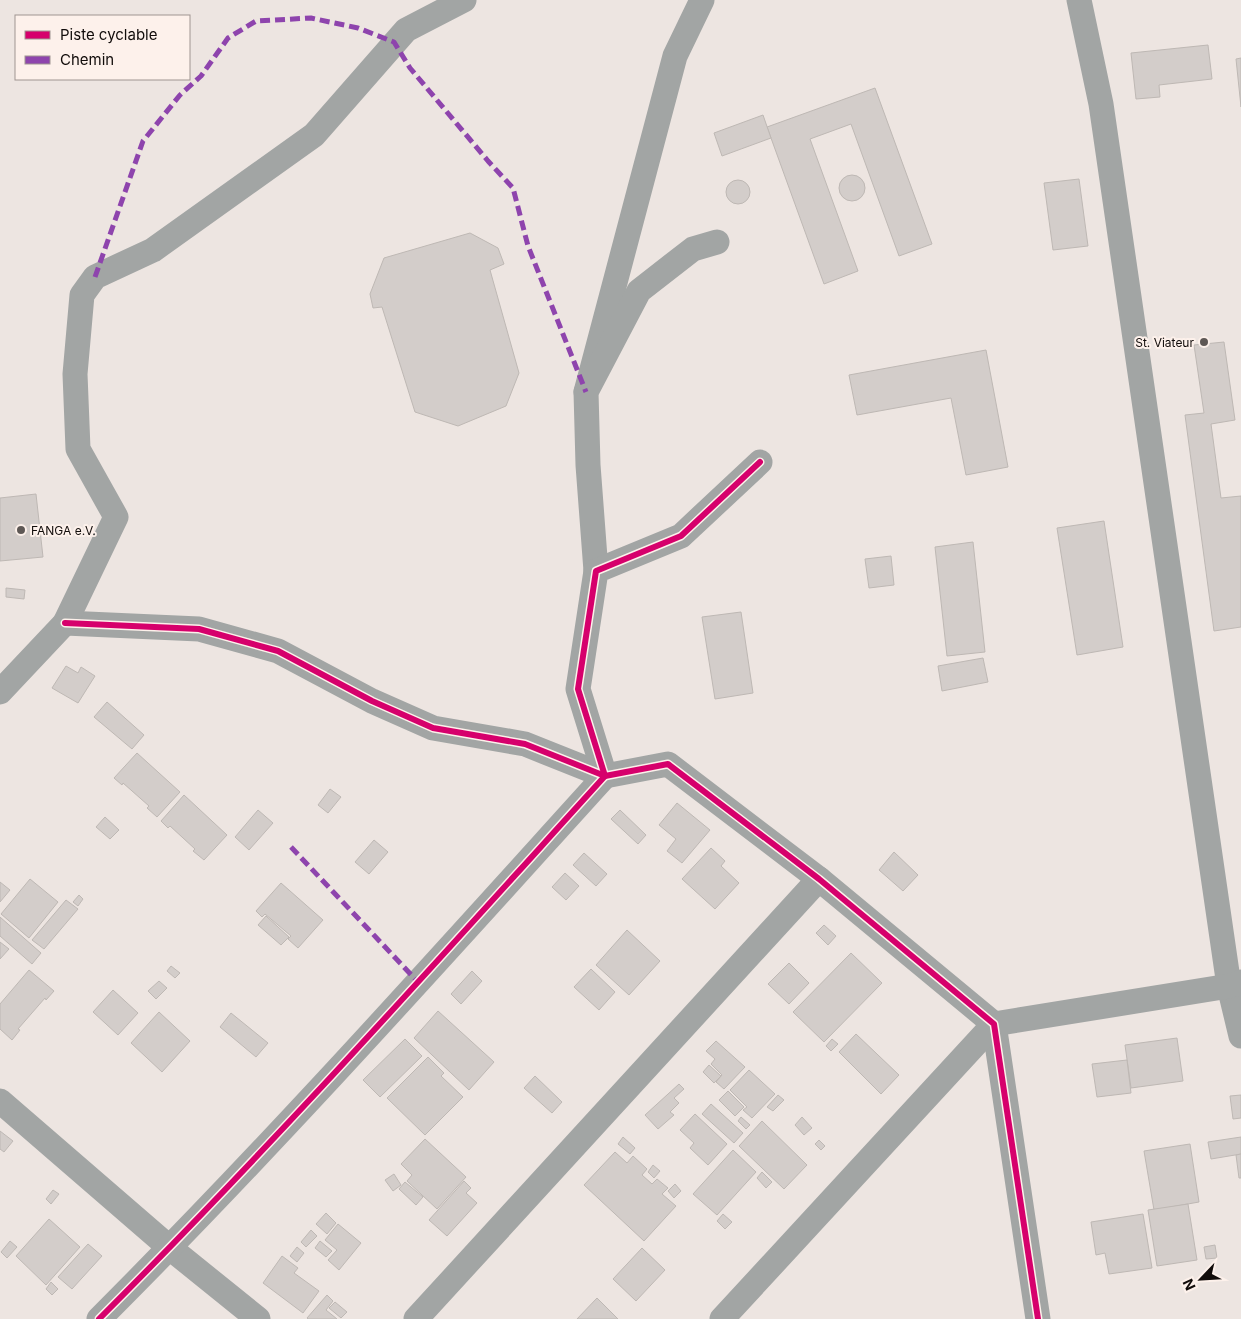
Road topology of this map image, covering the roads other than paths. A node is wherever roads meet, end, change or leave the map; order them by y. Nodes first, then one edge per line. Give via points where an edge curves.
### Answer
1 (464, 0) edge
2 (702, 0) edge
3 (1079, 0) edge
4 (718, 242) dead end
5 (586, 392) junction
6 (760, 462) dead end
7 (596, 572) junction
8 (65, 623) junction
9 (0, 692) edge
10 (605, 776) junction
11 (819, 879) junction
12 (1235, 984) edge
13 (994, 1024) junction
14 (1241, 1036) edge
15 (0, 1101) edge
16 (170, 1248) junction
17 (100, 1319) edge
18 (258, 1319) edge
19 (416, 1319) edge
20 (722, 1319) edge
21 (1038, 1319) edge

1 - 8 street via 406,30 314,135 153,250 95,277 82,295 75,374 78,449 116,518
2 - 5 street via 675,56
3 - 12 street via 1101,104 1204,806
4 - 5 street via 693,250 639,291
5 - 7 street
6 - 7 street via 681,536
7 - 10 street via 578,690
8 - 9 street
8 - 10 street via 199,629 278,651 372,701 433,728 525,744
10 - 11 street via 668,764
10 - 16 street
11 - 13 street
11 - 19 street
12 - 13 street
12 - 14 street
13 - 20 street
13 - 21 street
15 - 16 street
16 - 17 street
16 - 18 street

